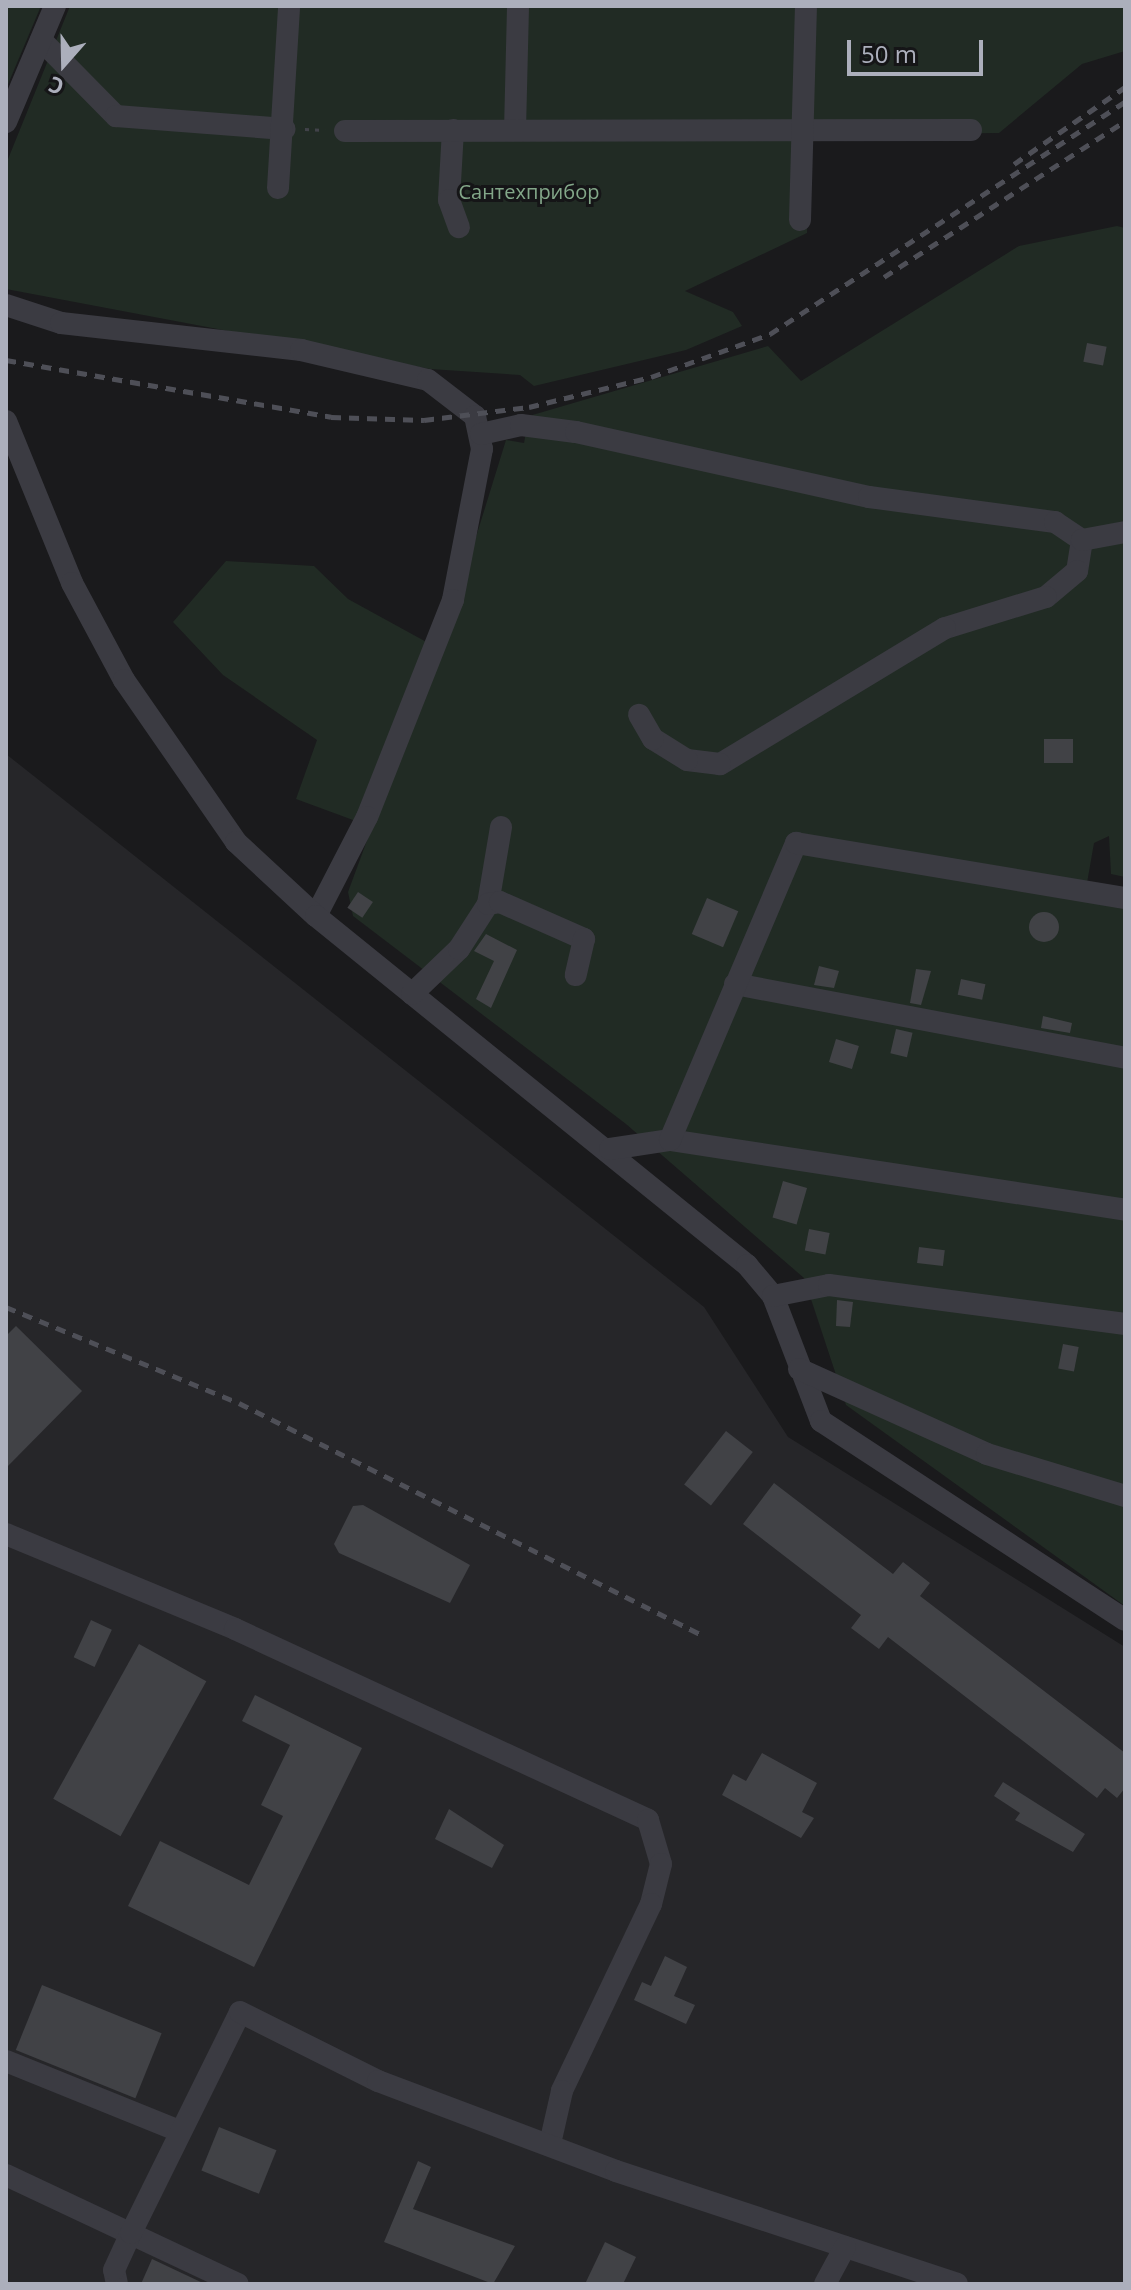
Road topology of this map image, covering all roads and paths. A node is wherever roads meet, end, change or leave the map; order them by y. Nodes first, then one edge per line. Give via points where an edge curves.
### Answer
1 (55, 6) edge
2 (289, 6) edge
3 (518, 6) edge
4 (806, 6) edge
5 (41, 40) junction
6 (6, 122) edge
7 (802, 125) junction
8 (285, 129) junction
9 (453, 130) junction
10 (515, 130) junction
11 (971, 130) dead end
12 (345, 131) joint
13 (278, 188) dead end
14 (800, 220) dead end
15 (459, 227) dead end
16 (6, 305) edge
17 (6, 421) edge
18 (481, 434) junction
19 (1125, 532) edge
20 (1082, 540) junction
21 (639, 715) dead end
22 (501, 827) dead end
23 (1125, 898) edge
24 (488, 904) junction
25 (316, 916) junction
26 (576, 975) dead end
27 (735, 984) junction
28 (412, 994) junction
29 (1125, 1058) edge
30 (670, 1140) junction
31 (610, 1149) junction
32 (1125, 1210) edge
33 (773, 1296) junction
34 (1125, 1324) edge
35 (799, 1369) junction
36 (1125, 1496) edge
37 (6, 1534) edge
38 (1125, 1620) edge
39 (6, 2061) edge
40 (177, 2130) junction
41 (550, 2144) junction
42 (6, 2175) edge
43 (131, 2233) junction
44 (845, 2247) junction
45 (117, 2284) edge
46 (238, 2284) edge
47 (825, 2284) edge
48 (957, 2284) edge

1 - 5 street
2 - 8 street
3 - 10 street
4 - 7 street
5 - 6 street
5 - 8 street via 116,116
7 - 10 street
7 - 11 street
7 - 14 street
8 - 12 path
8 - 13 street
9 - 10 street
9 - 12 street
9 - 15 street via 449,200
16 - 18 street via 61,323 301,350 428,380 459,398
17 - 25 street via 72,583 124,680 236,842
18 - 20 street via 507,425 562,430 869,497 1055,522
18 - 25 street via 453,600 367,817
19 - 20 street
20 - 21 street via 1077,571 1046,597 945,628 720,764 687,760 653,739
22 - 24 street
23 - 27 street via 808,840 796,843 786,861
24 - 26 street via 500,902 584,939
24 - 28 street via 459,949
25 - 28 street
27 - 29 street
27 - 30 street
28 - 31 street
30 - 31 street
30 - 32 street
31 - 33 street
33 - 34 street via 829,1285
33 - 35 street
35 - 36 street via 987,1454
35 - 38 street via 821,1421 852,1447
37 - 41 street via 235,1629 648,1820 661,1864 651,1904 562,2091
39 - 40 street
40 - 41 street via 240,2012 378,2081
40 - 43 street
41 - 44 street
42 - 43 street
43 - 45 street via 114,2270
43 - 46 street
44 - 47 street
44 - 48 street

